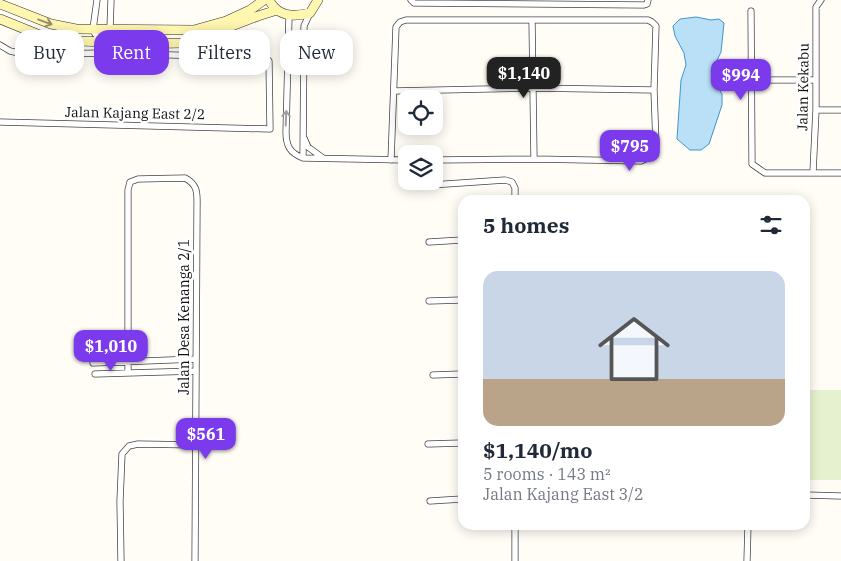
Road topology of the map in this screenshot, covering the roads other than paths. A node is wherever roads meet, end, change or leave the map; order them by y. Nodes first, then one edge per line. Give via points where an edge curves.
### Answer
1 (97, 0) edge
2 (111, 0) edge
3 (264, 0) edge
4 (269, 0) edge
5 (318, 0) edge
6 (411, 0) edge
7 (648, 0) edge
8 (820, 1) edge
9 (530, 2) edge
10 (0, 4) edge
11 (277, 10) junction
12 (751, 11) dead end
13 (310, 12) junction
14 (289, 16) junction
15 (0, 19) edge
16 (532, 20) junction
17 (93, 29) junction
18 (110, 29) junction
19 (94, 40) edge
20 (86, 42) junction
21 (94, 42) edge
22 (169, 42) edge
23 (0, 45) edge
24 (751, 80) junction
25 (816, 80) junction
26 (533, 88) junction
27 (654, 90) junction
28 (394, 91) junction
29 (816, 110) junction
30 (841, 110) edge
31 (0, 122) edge
32 (303, 136) junction
33 (303, 158) junction
34 (323, 159) junction
35 (534, 159) junction
36 (391, 160) junction
37 (398, 160) edge
38 (443, 160) edge
39 (813, 172) junction
40 (841, 173) edge
41 (443, 184) edge
42 (515, 195) edge
43 (458, 240) edge
44 (429, 242) dead end
45 (458, 300) edge
46 (429, 301) dead end
47 (196, 359) junction
48 (128, 362) junction
49 (93, 363) dead end
50 (196, 371) junction
51 (128, 373) junction
52 (95, 374) dead end
53 (458, 374) edge
54 (433, 375) dead end
55 (458, 443) edge
56 (428, 444) dead end
57 (196, 445) junction
58 (810, 495) edge
59 (841, 496) edge
60 (458, 499) edge
61 (430, 501) dead end
62 (515, 530) edge
63 (748, 530) edge
64 (121, 561) edge
65 (195, 561) edge
66 (515, 561) edge
67 (746, 561) edge

1 - 17 street
2 - 18 street
3 - 18 street via 226,21 194,30
4 - 11 street
5 - 13 street
6 - 9 street via 414,3
7 - 9 street via 644,5
8 - 25 street, Jalan Kekabu via 816,7
10 -> 17 street via 51,24
11 - 14 street
11 - 22 street via 203,38
12 - 24 street
13 - 14 street
13 - 32 street via 304,26
33 -> 14 street via 290,151 286,143
15 - 20 street via 37,34
16 - 26 street
16 - 27 street via 652,22 656,26
16 - 28 street via 400,22 396,27
17 - 18 street
19 - 20 street
20 - 21 street
23 - 31 street, Jalan Kajang East 2/2 via 23,54 266,58 269,61 270,128
24 - 25 street
24 - 39 street via 752,164 765,173
25 - 29 street, Jalan Kekabu
26 - 27 street
26 - 28 street
26 - 35 street
27 - 35 street via 656,144 654,155 648,159 617,162
28 - 36 street
29 - 30 street
29 - 39 street, Jalan Kekabu
32 - 33 street
32 - 34 street via 308,147
33 - 34 street
34 - 36 street
35 - 38 street
36 - 37 street
39 - 40 street
41 - 42 street via 506,180 512,182
43 - 44 street
45 - 46 street
47 - 48 street
47 - 48 street, Jalan Desa Kenanga 2/1 via 197,188 185,178 138,179 130,182 128,190
47 - 50 street, Jalan Desa Kenanga 2/1
48 - 49 street
48 - 51 street
50 - 51 street
50 - 57 street, Jalan Desa Kenanga 2/1
51 - 52 street
53 - 54 street
55 - 56 street
57 - 64 street via 138,444 129,446 122,454
57 - 65 street, Jalan Desa Kenanga 2/1
58 - 59 street
60 - 61 street
62 - 66 street
63 - 67 street

